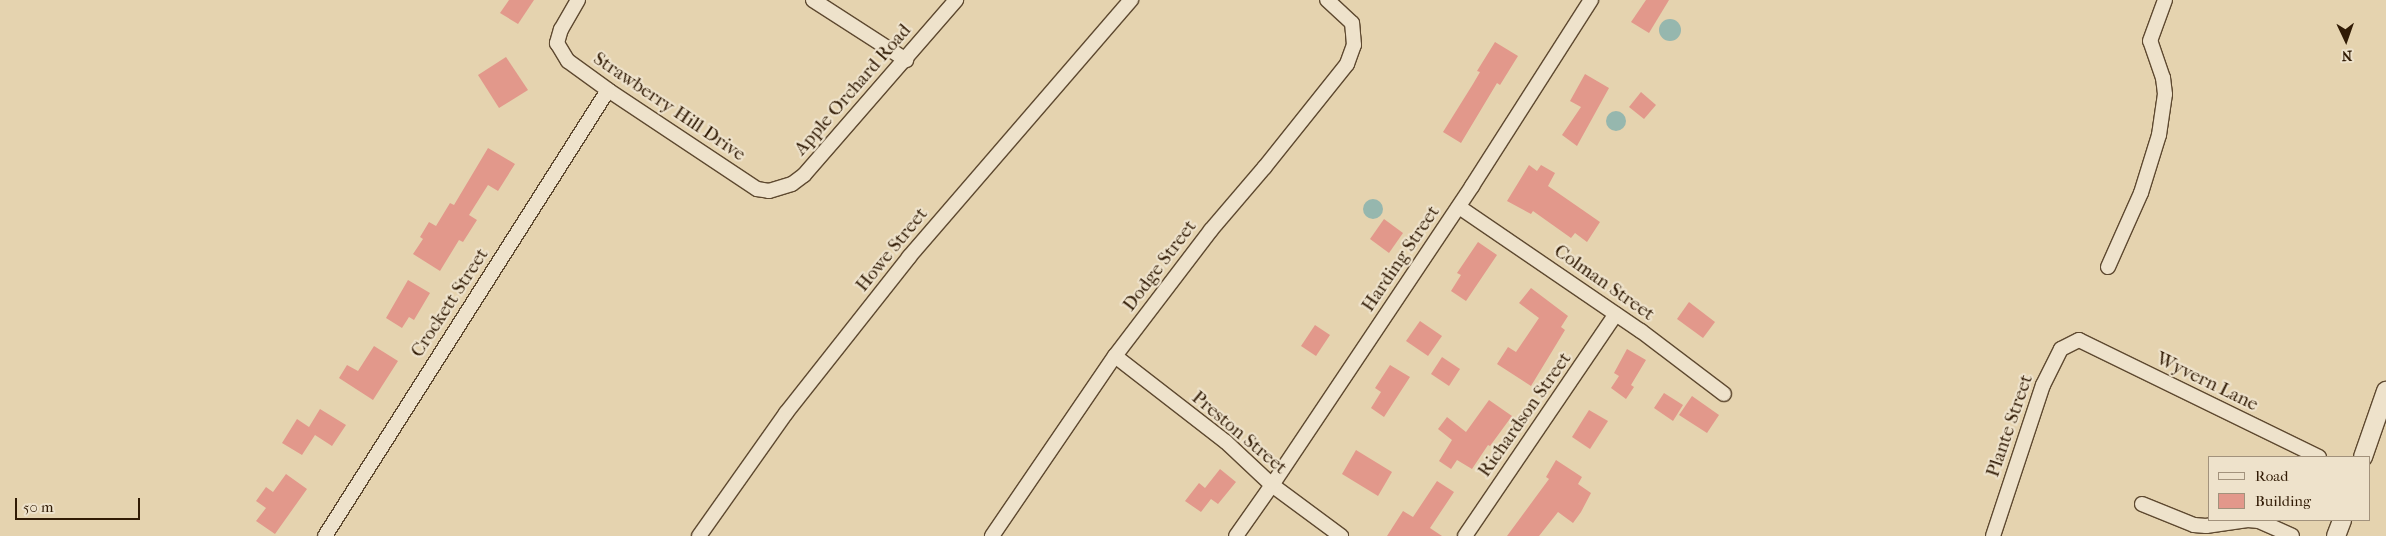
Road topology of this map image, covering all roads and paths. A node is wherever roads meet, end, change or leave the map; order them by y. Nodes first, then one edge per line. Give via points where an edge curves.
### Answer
1 (578, 0) edge
2 (813, 0) edge
3 (956, 0) edge
4 (1131, 0) edge
5 (1327, 0) edge
6 (1591, 0) edge
7 (2166, 0) edge
8 (906, 60) junction
9 (608, 90) junction
10 (769, 191) joint
11 (1459, 207) junction
12 (2108, 267) dead end
13 (1616, 314) junction
14 (2079, 340) joint
15 (1115, 356) junction
16 (2386, 392) edge
17 (1724, 394) dead end
18 (2317, 456) edge
19 (2364, 456) edge
20 (1272, 485) junction
21 (2142, 504) dead end
22 (2241, 521) edge
23 (2259, 521) edge
24 (2342, 521) edge
25 (325, 536) edge
26 (699, 536) edge
27 (992, 536) edge
28 (1236, 536) edge
29 (1341, 536) edge
30 (1465, 536) edge
31 (1993, 536) edge
32 (2292, 536) edge
33 (2336, 536) edge

1 - 9 street, Strawberry Hill Drive via 556,43 568,61
2 - 8 street
3 - 8 street, Apple Orchard Road
4 - 26 street, Howe Street via 909,257 786,413
5 - 15 street, Dodge Street via 1352,23 1354,46 1347,64 1211,230
6 - 11 street, Harding Street
7 - 12 street via 2150,41 2165,94 2159,136 2141,193
8 - 10 street, Apple Orchard Road via 804,174 786,186
9 - 10 street, Strawberry Hill Drive via 758,189
9 - 25 street, Crockett Street
11 - 13 street, Colman Street
11 - 20 street, Harding Street
13 - 17 street, Colman Street
13 - 30 street, Richardson Street
14 - 18 street, Wyvern Lane
14 - 31 street, Plante Street via 2061,348 2043,385
15 - 20 street, Preston Street via 1226,442
15 - 27 street, Dodge Street
16 - 19 street
20 - 28 street, Harding Street
20 - 29 street, Preston Street
21 - 22 street via 2194,525
23 - 32 street
24 - 33 street

